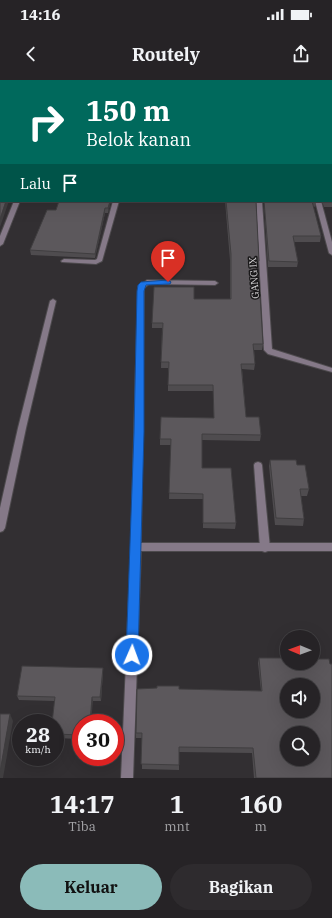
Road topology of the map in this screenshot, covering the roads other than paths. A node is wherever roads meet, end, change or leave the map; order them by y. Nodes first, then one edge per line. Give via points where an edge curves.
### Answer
1 (17, 202) edge
2 (116, 202) edge
3 (259, 202) edge
4 (318, 202) edge
5 (0, 244) edge
6 (332, 253) edge
7 (64, 261) dead end
8 (214, 283) dead end
9 (53, 301) dead end
10 (332, 370) edge
11 (258, 466) dead end
12 (0, 528) edge
13 (136, 547) junction
14 (332, 547) edge
15 (265, 548) junction
16 (127, 778) edge

1 - 5 street
2 - 7 street via 100,260
3 - 10 street, GANG IX via 268,350
4 - 6 street
8 - 13 street via 144,283 140,291
9 - 12 street
11 - 15 street
13 - 15 street
13 - 16 street
14 - 15 street

